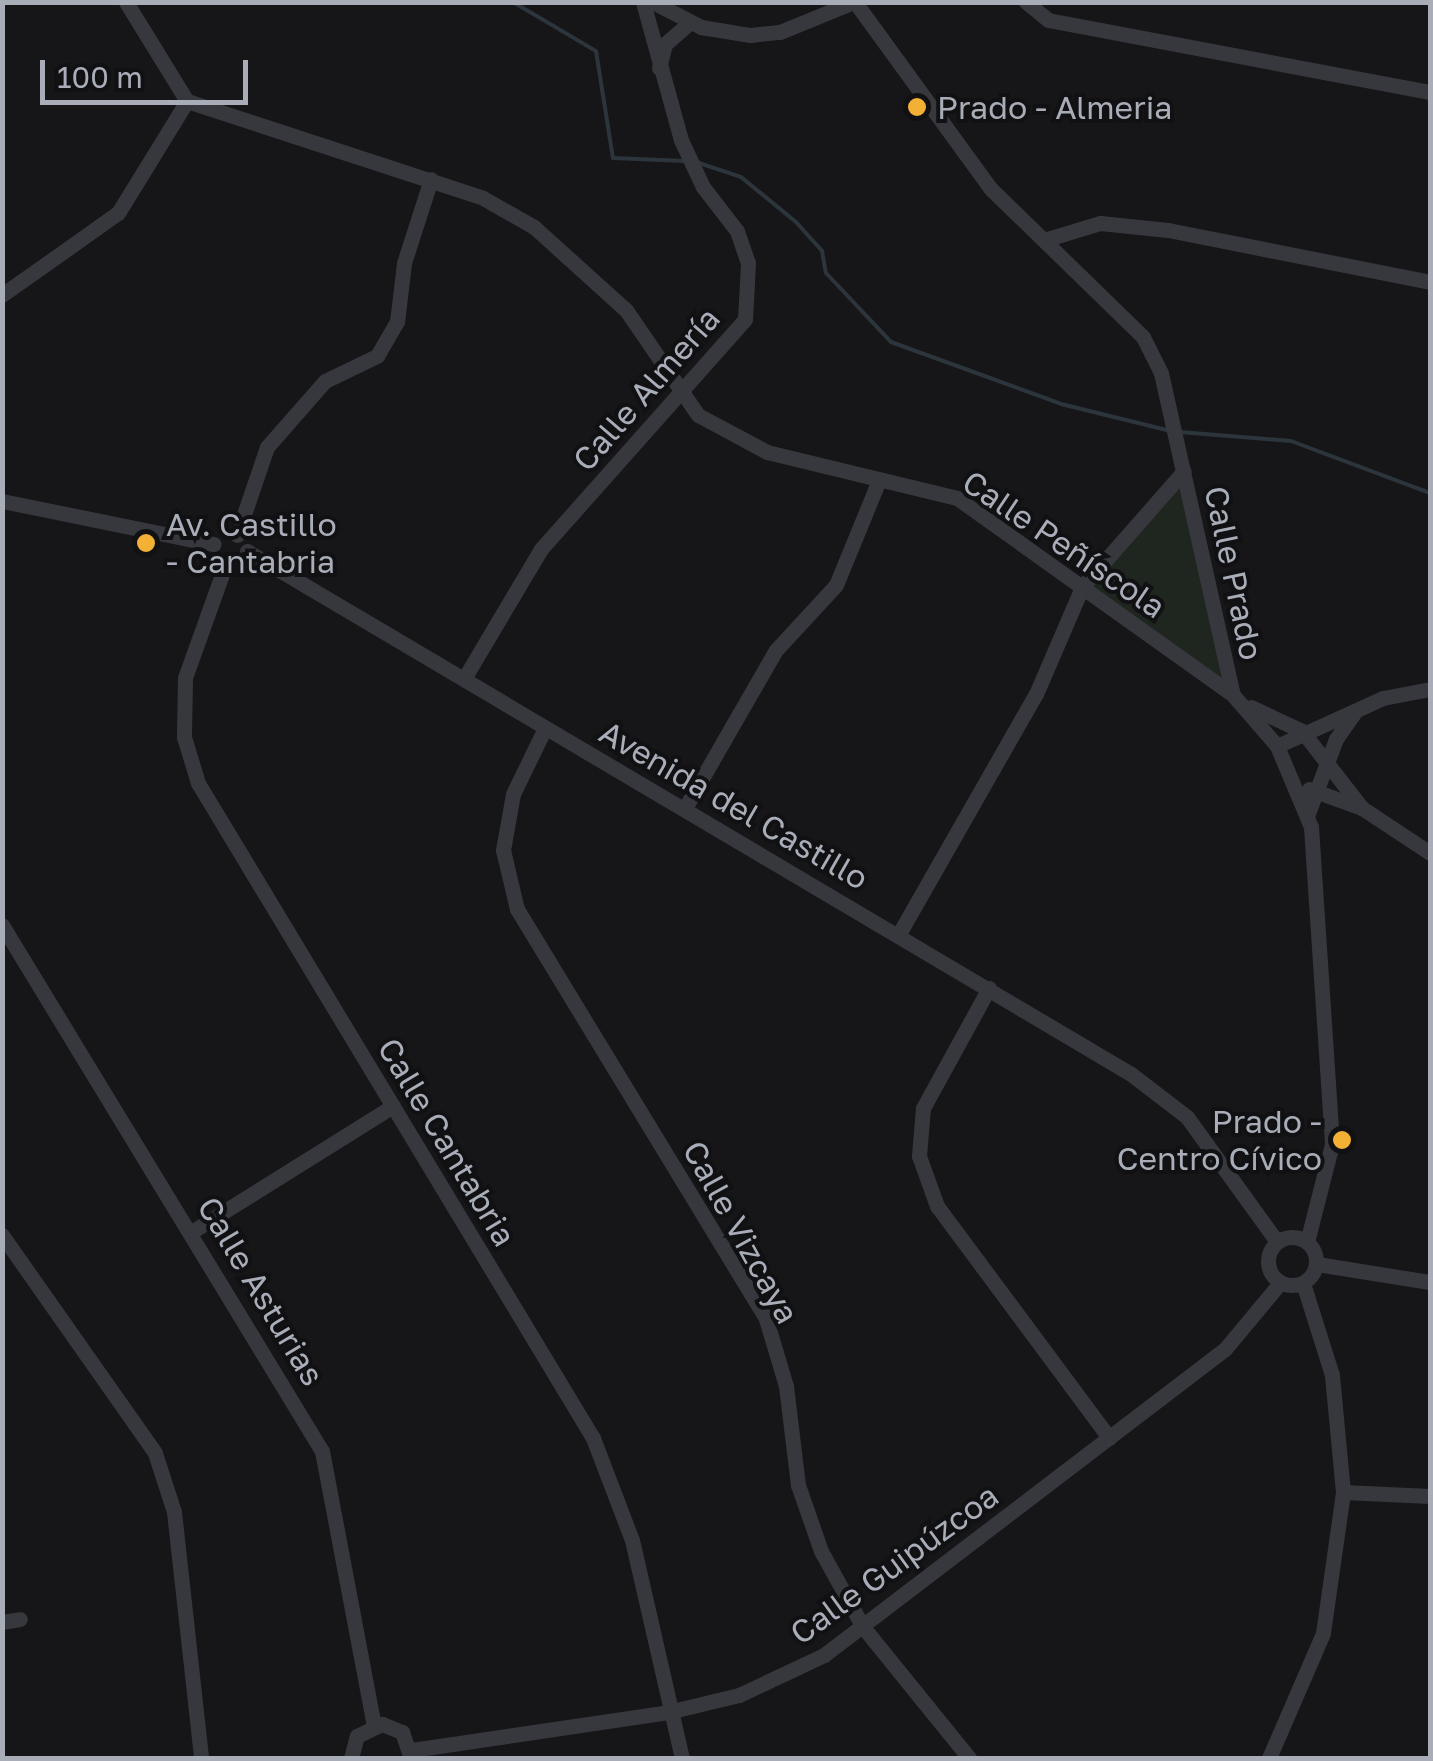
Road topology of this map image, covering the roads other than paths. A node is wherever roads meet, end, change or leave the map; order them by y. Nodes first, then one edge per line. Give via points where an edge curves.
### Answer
1 (126, 2) edge
2 (642, 2) edge
3 (854, 2) edge
4 (1026, 2) edge
5 (670, 20) edge
6 (649, 30) junction
7 (658, 72) junction
8 (1430, 92) edge
9 (187, 101) junction
10 (430, 180) junction
11 (1044, 240) junction
12 (1430, 282) edge
13 (2, 295) edge
14 (681, 395) junction
15 (1184, 471) junction
16 (879, 480) junction
17 (2, 501) edge
18 (236, 534) junction
19 (214, 544) junction
20 (247, 551) junction
21 (225, 566) junction
22 (1082, 587) junction
23 (465, 677) junction
24 (1430, 689) edge
25 (1239, 700) junction
26 (1356, 710) junction
27 (545, 728) junction
28 (1302, 731) junction
29 (1277, 746) junction
30 (1327, 762) junction
31 (1294, 781) junction
32 (1315, 792) junction
33 (685, 808) junction
34 (1362, 808) junction
35 (1307, 816) junction
36 (1430, 853) edge
37 (2, 925) edge
38 (900, 932) junction
39 (989, 988) junction
40 (393, 1106) junction
41 (193, 1231) junction
42 (2, 1236) edge
43 (1277, 1242) junction
44 (1307, 1242) junction
45 (1316, 1264) junction
46 (1280, 1282) junction
47 (1430, 1282) edge
48 (1303, 1283) junction
49 (1109, 1438) junction
50 (1343, 1492) junction
51 (1430, 1496) edge
52 (20, 1619) dead end
53 (2, 1622) edge
54 (863, 1627) junction
55 (668, 1712) junction
56 (374, 1724) junction
57 (411, 1754) edge
58 (201, 1758) edge
59 (351, 1758) edge
60 (682, 1758) edge
61 (970, 1758) edge
62 (1269, 1758) edge

1 - 9 street
2 - 6 street, Calle Almería
3 - 5 street via 780,32 750,35
3 - 11 street, Calle Prado via 991,188
4 - 8 street via 1048,20
5 - 6 street
5 - 6 street
5 - 7 street
6 - 7 street, Calle Almería
7 - 14 street, Calle Almería via 704,187 737,232 750,288 732,340
9 - 10 street, Calle Peñíscola
9 - 13 street via 118,213
10 - 14 street, Calle Peñíscola via 484,198 586,267 626,310
10 - 18 street via 404,263 397,322 377,356 325,381 268,446
11 - 12 street via 1100,223
11 - 15 street, Calle Prado via 1143,336
14 - 16 street, Calle Peñíscola via 698,415 768,452
14 - 23 street, Calle Almería via 541,549
15 - 22 street
15 - 25 street, Calle Prado
16 - 22 street, Calle Peñíscola via 956,498
16 - 33 street via 836,584 776,650
17 - 19 street
18 - 19 street
18 - 20 street
19 - 21 street
20 - 21 street via 239,564
20 - 23 street, Avenida del Castillo
21 - 40 street, Calle Cantabria via 185,678 189,752 198,783
22 - 25 street, Calle Peñíscola
22 - 38 street via 1036,694
23 - 27 street, Avenida del Castillo
24 - 26 street
25 - 28 street
25 - 29 street, Calle Prado
26 - 28 street
26 - 30 street
27 - 33 street, Avenida del Castillo
27 - 54 street, Calle Vizcaya via 513,794 502,850 518,910 766,1319 786,1386 806,1512
28 - 29 street
28 - 30 street
29 - 31 street, Calle Prado
30 - 32 street
30 - 34 street
31 - 32 street
31 - 35 street, Calle Prado
32 - 34 street
32 - 35 street
33 - 38 street, Avenida del Castillo
34 - 36 street
35 - 44 street, Calle Prado via 1326,986 1332,1144
37 - 41 street, Calle Asturias
38 - 39 street, Avenida del Castillo
39 - 43 street, Avenida del Castillo via 1131,1074 1187,1117
39 - 49 street via 923,1108 919,1156 937,1206
40 - 41 street
40 - 55 street, Calle Cantabria via 604,1461 640,1572
41 - 56 street, Calle Asturias via 322,1451
42 - 58 street via 156,1452 174,1512
43 - 44 street
43 - 46 street via 1268,1263
44 - 45 street
45 - 47 street
45 - 48 street
46 - 48 street
46 - 49 street, Calle Guipúzcoa via 1224,1348
48 - 50 street via 1332,1375
49 - 54 street, Calle Guipúzcoa
50 - 51 street
50 - 62 street via 1324,1633
52 - 53 street
54 - 55 street, Calle Guipúzcoa via 824,1655 739,1695
54 - 61 street, Calle Vizcaya
55 - 57 street, Calle Guipúzcoa
55 - 60 street, Calle Cantabria
56 - 57 street via 402,1732
56 - 59 street via 357,1736

